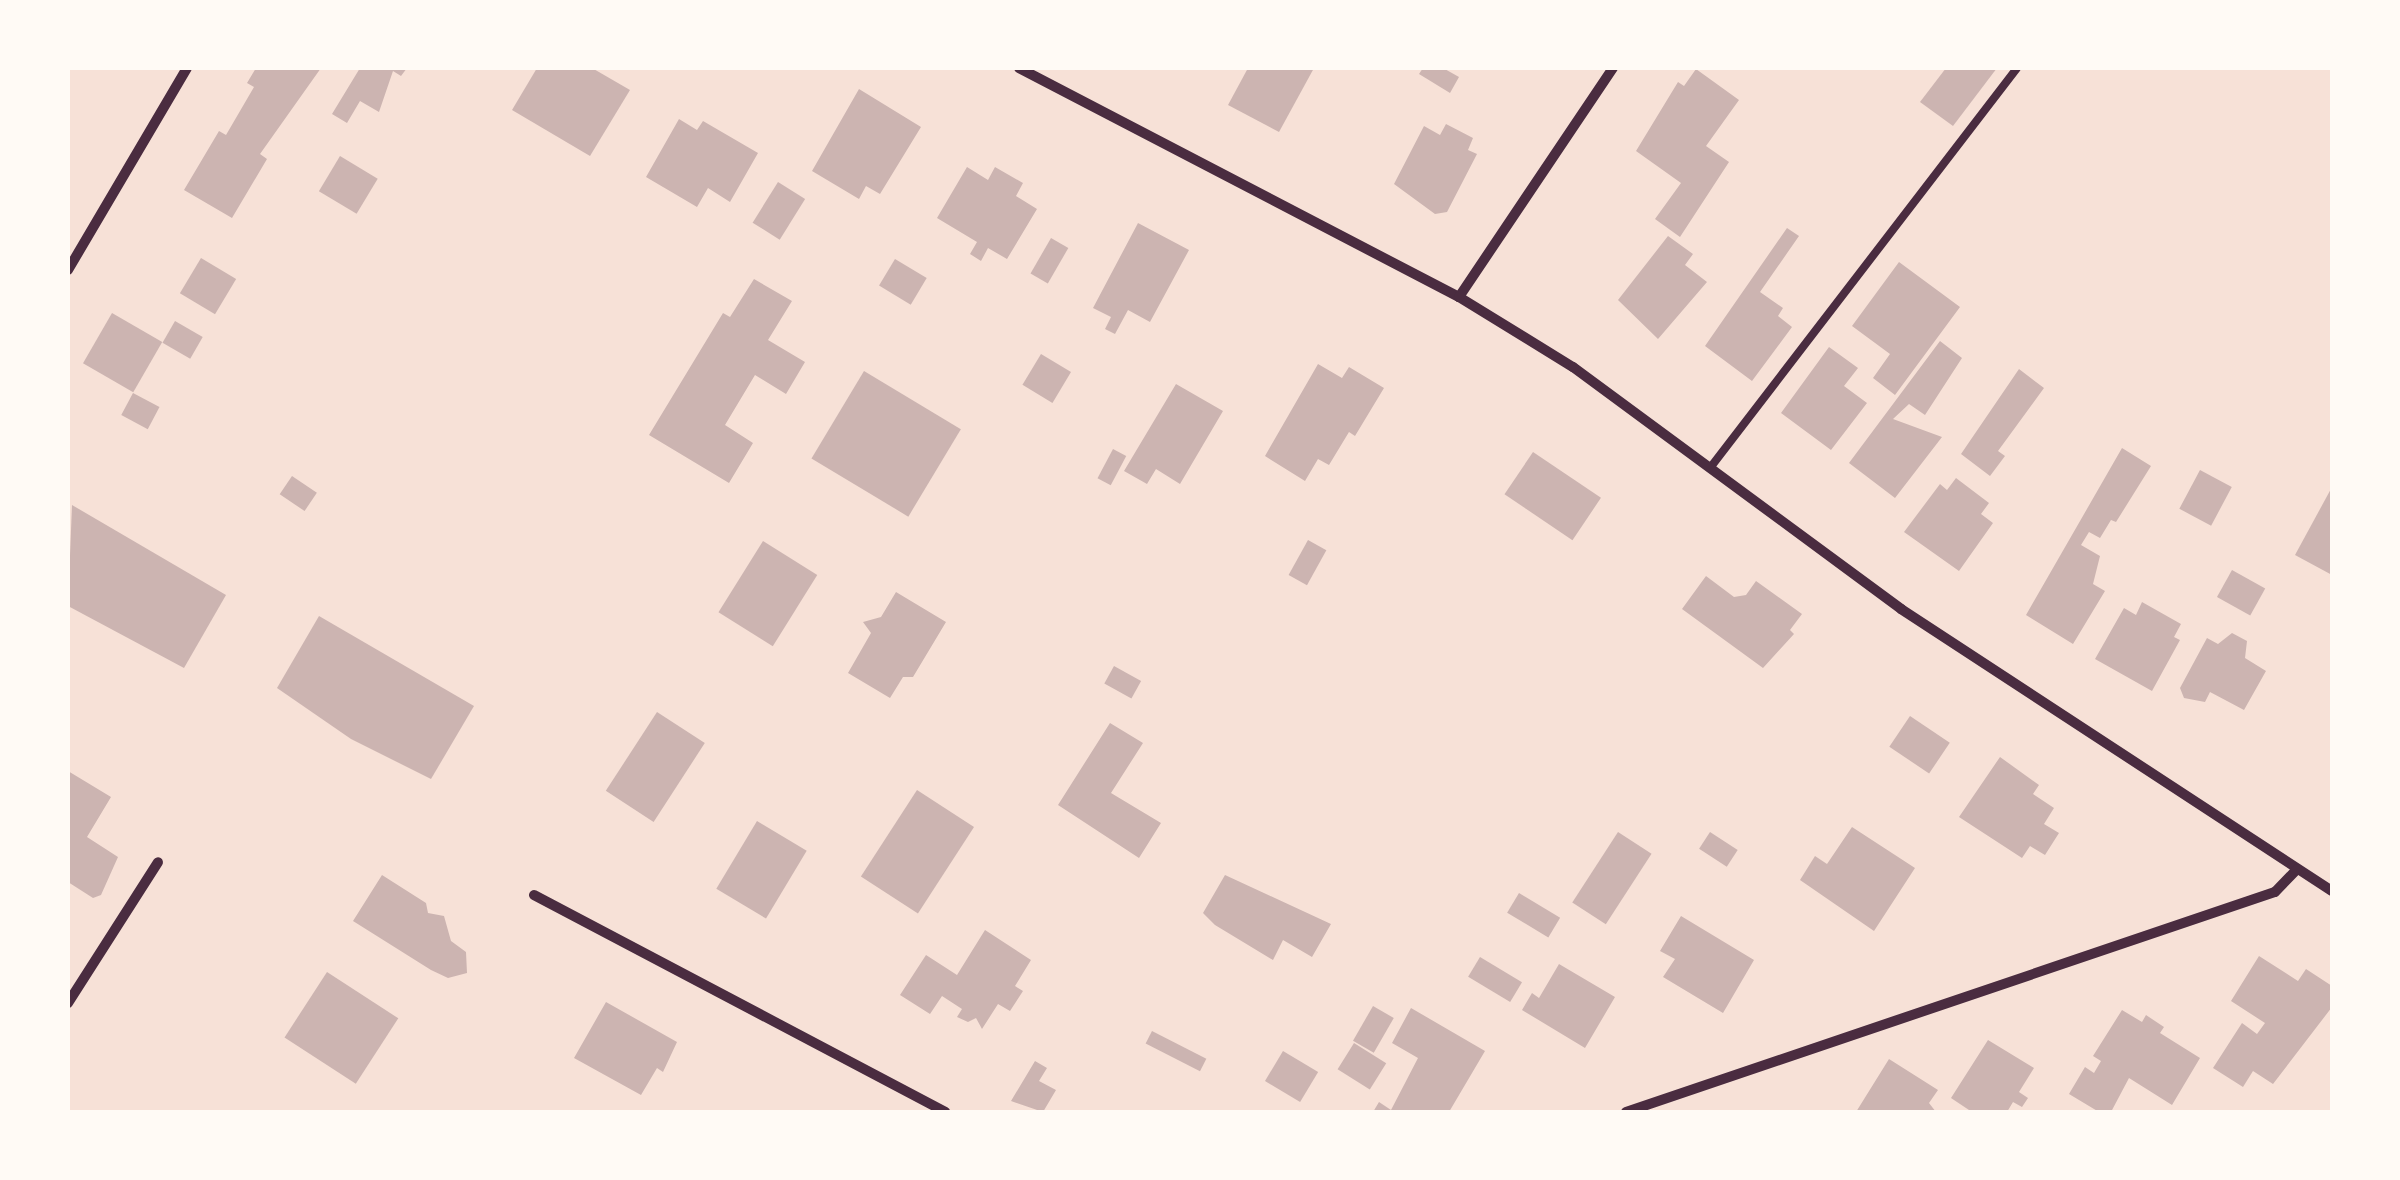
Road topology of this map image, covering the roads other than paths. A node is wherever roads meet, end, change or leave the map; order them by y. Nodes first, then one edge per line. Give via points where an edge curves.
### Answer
1 (186, 68) edge
2 (1019, 68) edge
3 (1613, 68) edge
4 (2018, 68) edge
5 (68, 270) edge
6 (1459, 297) junction
7 (1710, 468) junction
8 (158, 862) dead end
9 (2297, 869) junction
10 (2332, 892) edge
11 (534, 896) dead end
12 (68, 1003) edge
13 (945, 1112) edge
14 (1626, 1112) edge

1 - 5 street
2 - 6 street
3 - 6 street
4 - 7 lane
6 - 7 street via 1573,367
7 - 9 street via 1901,609
8 - 12 street
9 - 10 street
9 - 14 street via 2275,892
11 - 13 street

